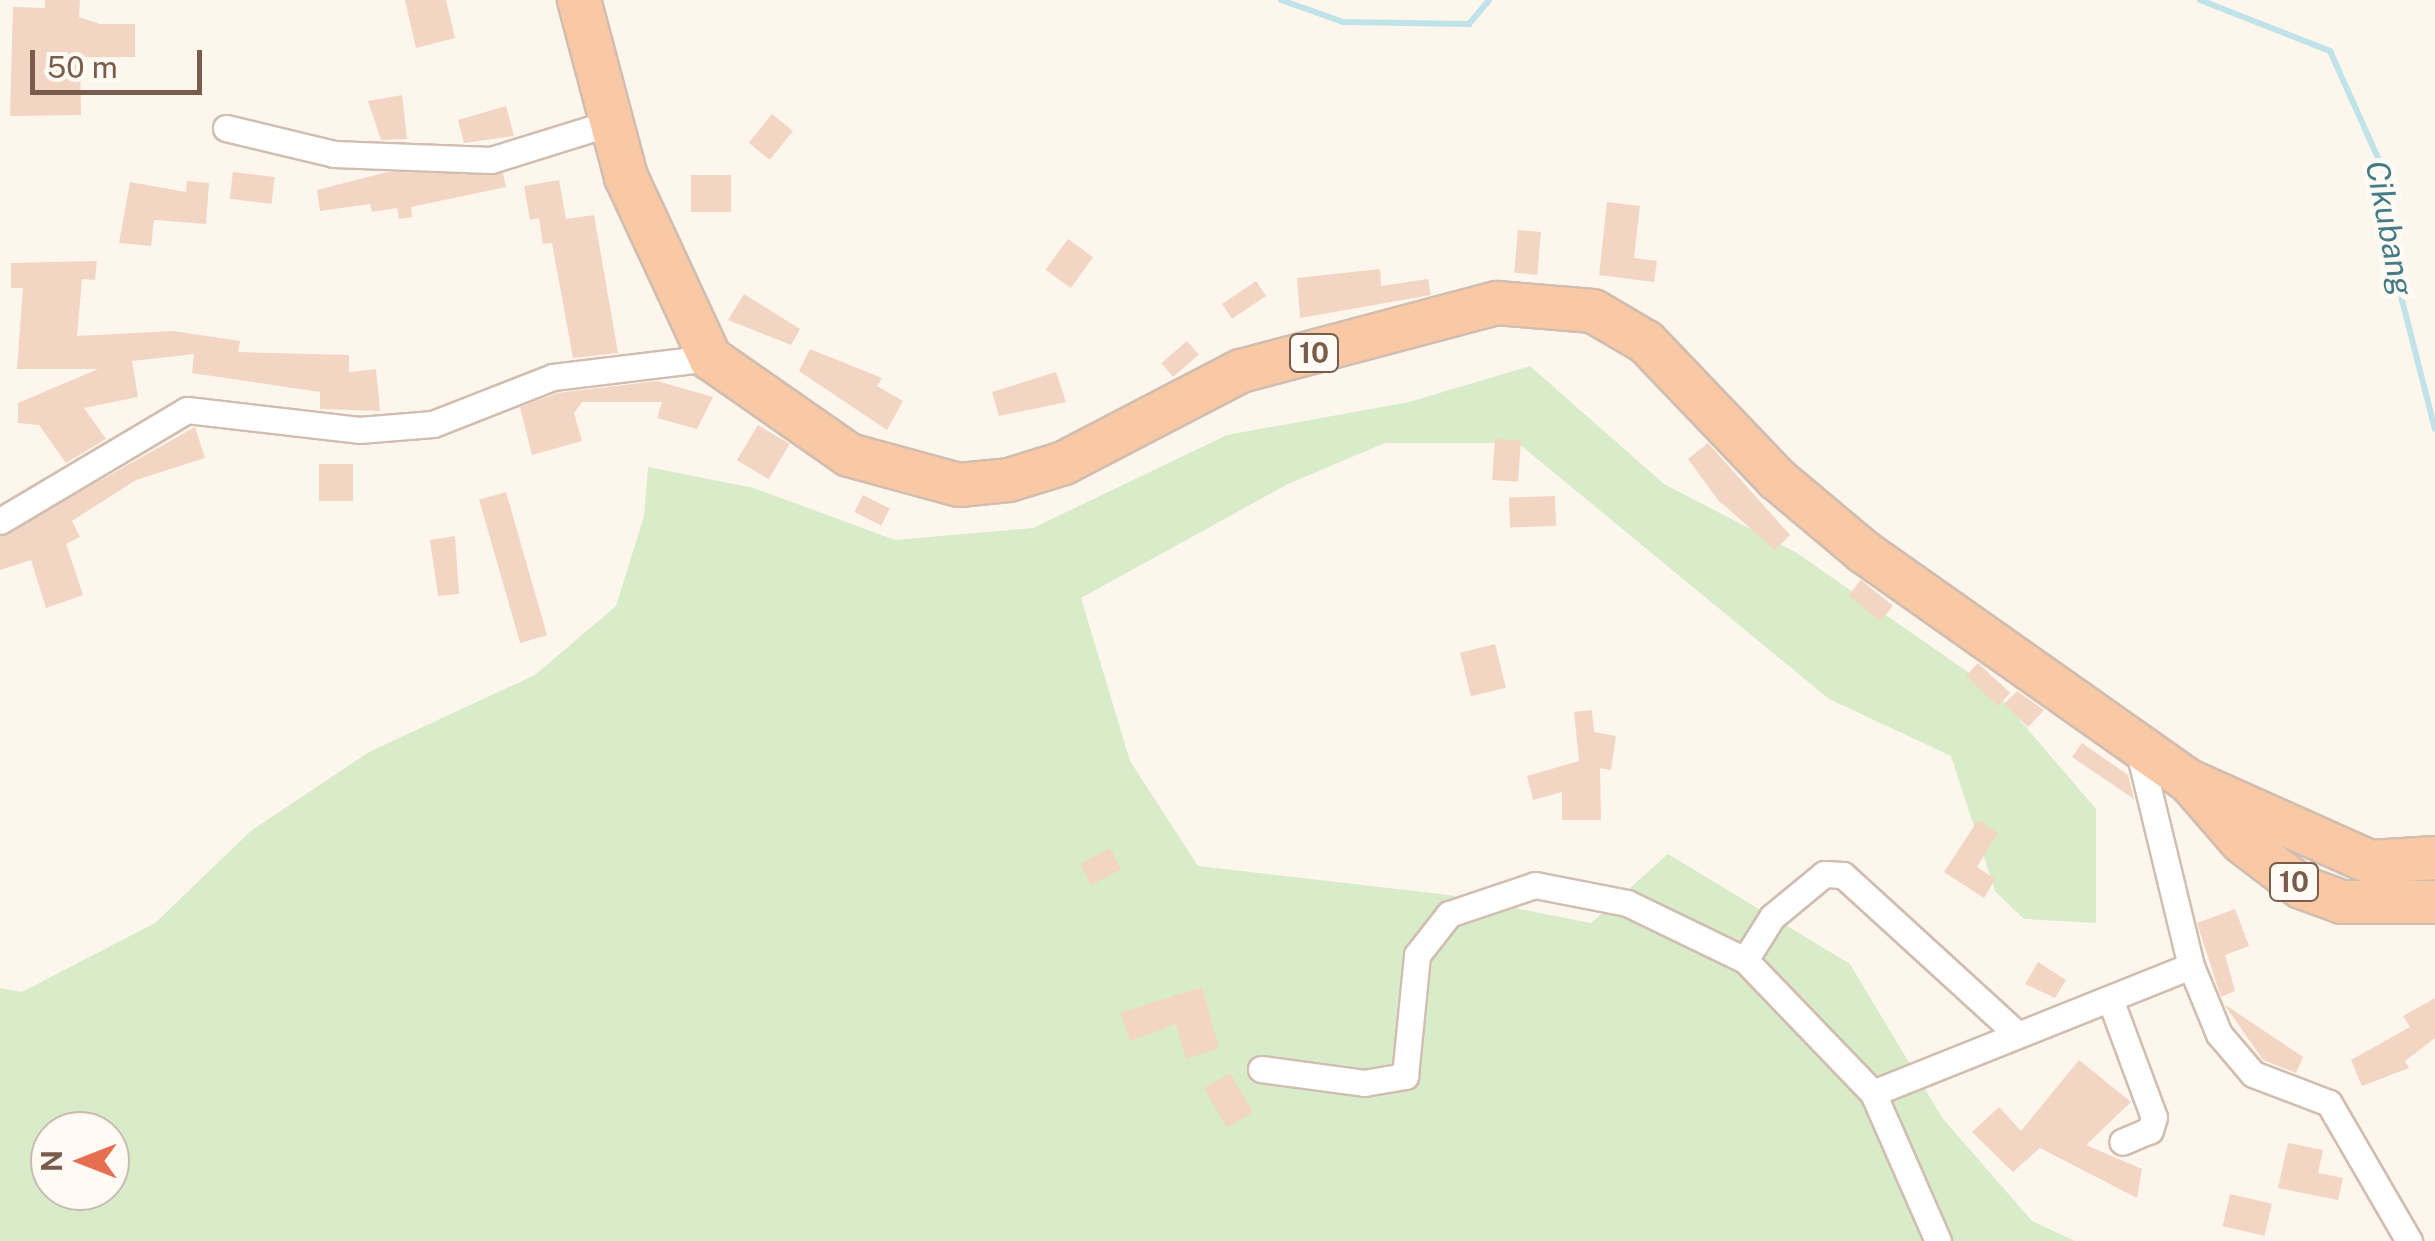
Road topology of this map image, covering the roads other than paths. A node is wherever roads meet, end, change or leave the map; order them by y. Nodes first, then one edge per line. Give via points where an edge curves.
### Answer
1 (579, 0) edge
2 (610, 123) junction
3 (226, 128) dead end
4 (710, 358) junction
5 (0, 521) edge
6 (2137, 742) junction
7 (2190, 782) junction
8 (2435, 858) edge
9 (2435, 902) edge
10 (1746, 960) junction
11 (2191, 966) junction
12 (2110, 998) junction
13 (2015, 1032) junction
14 (1261, 1069) dead end
15 (1873, 1093) junction
16 (2122, 1142) dead end
17 (1938, 1241) edge
18 (2409, 1241) edge

1 - 2 highway, 10
2 - 3 street via 492,160 334,154
2 - 4 highway, 10 via 662,268
4 - 5 street via 553,377 434,424 359,430 186,410
4 - 6 highway, 10 via 849,456 959,486 1064,463 1241,371 1458,310 1546,302 1593,310 1646,342 1777,479 1864,552
6 - 7 highway, 10
6 - 11 street
7 - 8 highway, 10 via 2370,862
7 - 9 highway, 10 via 2242,842 2301,887 2342,902
10 - 13 street via 1772,917 1824,874 1844,875
10 - 14 street via 1627,903 1535,886 1449,914 1417,954 1405,1076 1364,1083
10 - 15 street
11 - 12 street
11 - 18 street via 2235,1057 2336,1112
12 - 13 street
12 - 16 street via 2154,1117 2145,1134
13 - 15 street
15 - 17 street

